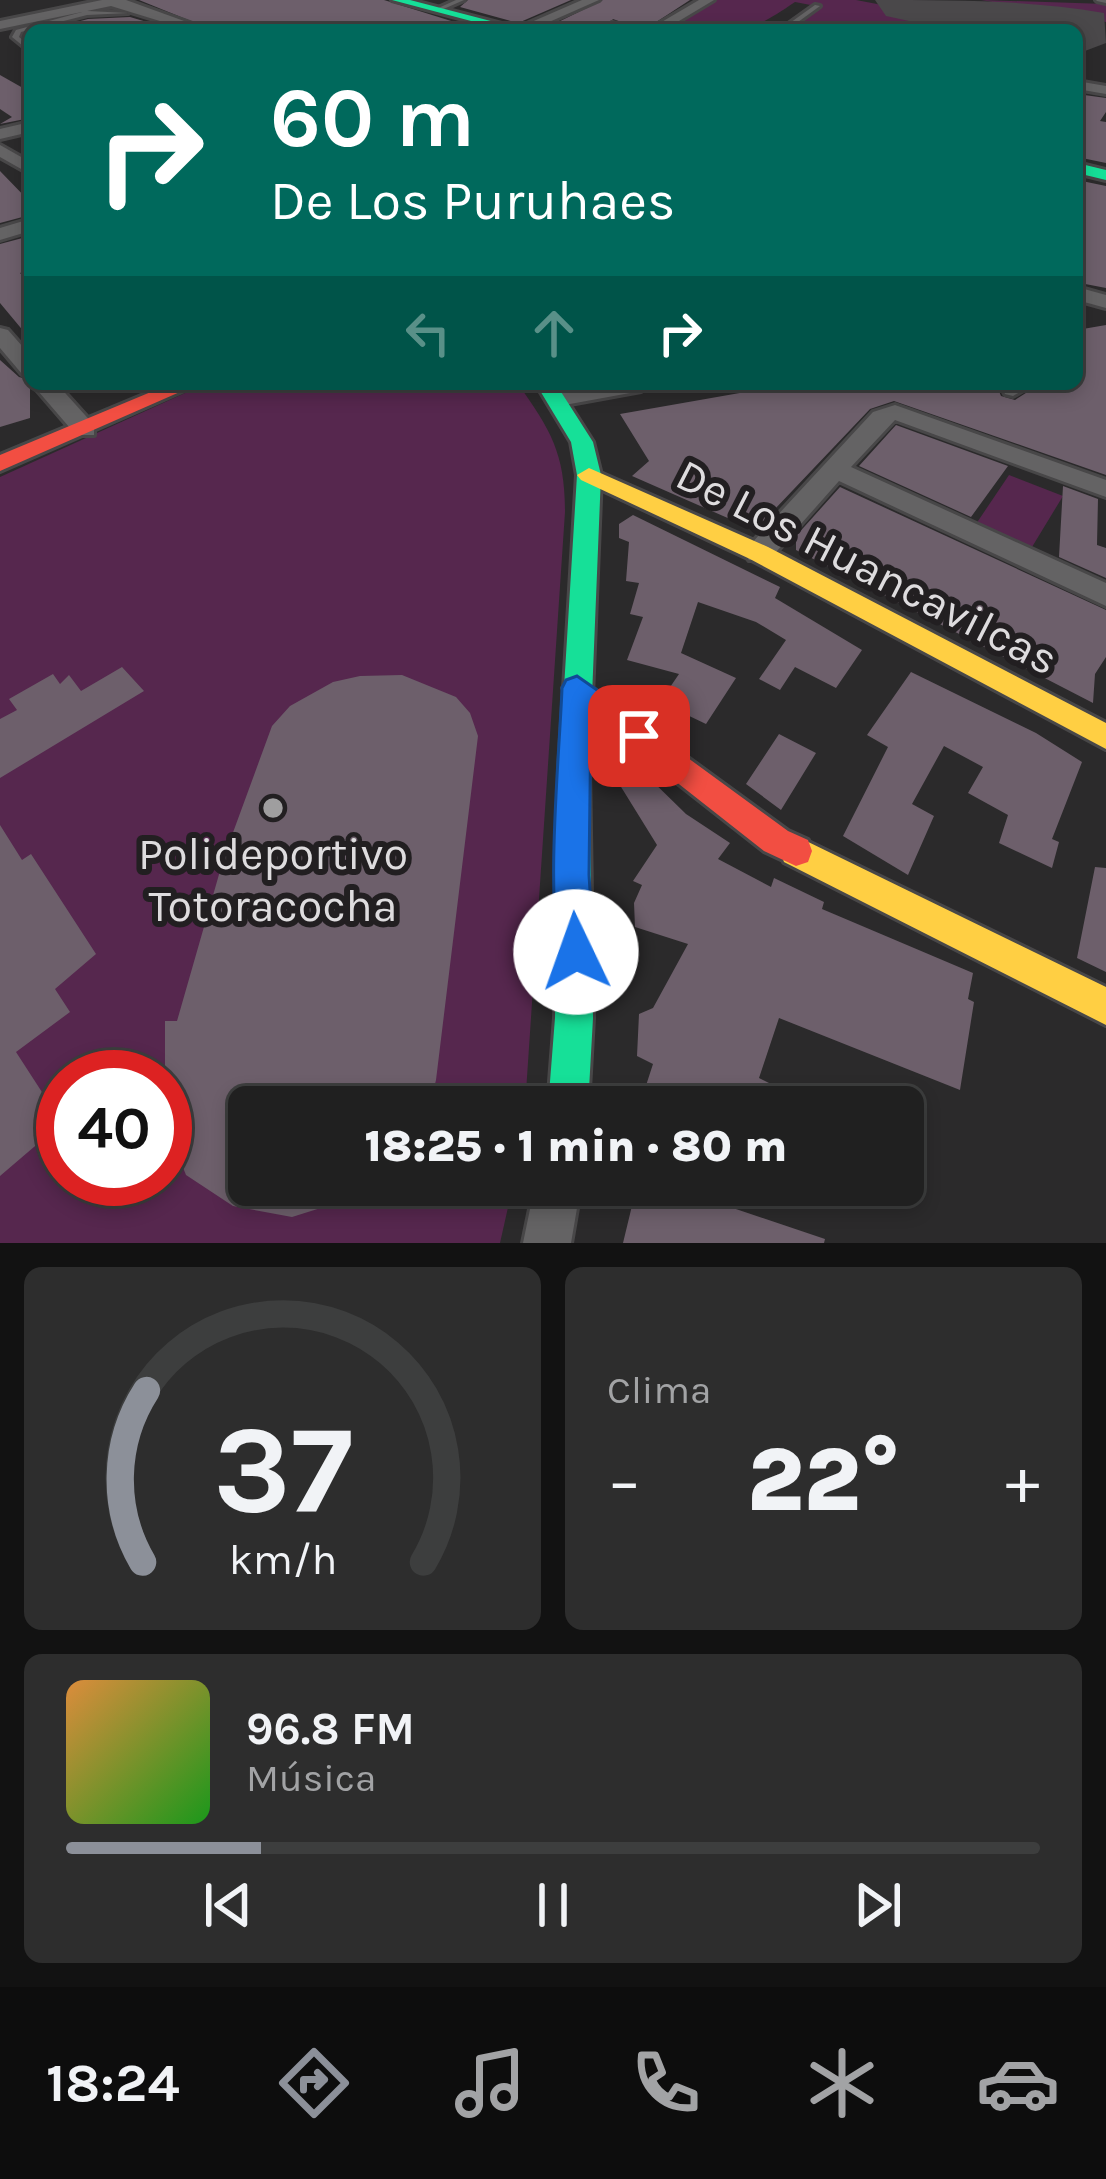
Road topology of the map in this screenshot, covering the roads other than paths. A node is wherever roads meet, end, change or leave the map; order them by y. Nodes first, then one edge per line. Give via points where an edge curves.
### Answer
1 (398, 0) edge
2 (592, 0) edge
3 (708, 0) edge
4 (119, 5) edge
5 (449, 5) edge
6 (817, 6) dead end
7 (84, 11) junction
8 (659, 19) edge
9 (41, 24) edge
10 (182, 24) edge
11 (499, 24) edge
12 (526, 24) edge
13 (792, 24) edge
14 (0, 25) edge
15 (49, 390) edge
16 (134, 390) edge
17 (171, 390) edge
18 (553, 392) edge
19 (78, 422) junction
20 (0, 443) edge
21 (0, 464) edge
22 (835, 469) junction
23 (589, 475) junction
24 (1106, 488) edge
25 (759, 553) junction
26 (1106, 595) edge
27 (577, 688) junction
28 (1106, 737) edge
29 (1106, 1006) edge
30 (569, 1086) edge
31 (553, 1206) edge
32 (547, 1243) edge

1 - 5 street
2 - 12 street
3 - 8 street
4 - 7 street
4 - 10 street
5 - 11 street
6 - 13 lane
7 - 9 lane
7 - 14 street
15 - 19 street
16 - 19 street
17 - 19 street
18 - 23 street via 582,442
19 - 20 street
19 - 21 street
22 - 24 street via 895,412
22 - 25 street
22 - 26 street
23 - 25 street, De Los Huancavilcas
23 - 27 street
25 - 28 street, De Los Huancavilcas
27 - 29 street via 776,841
27 - 30 street
31 - 32 street

